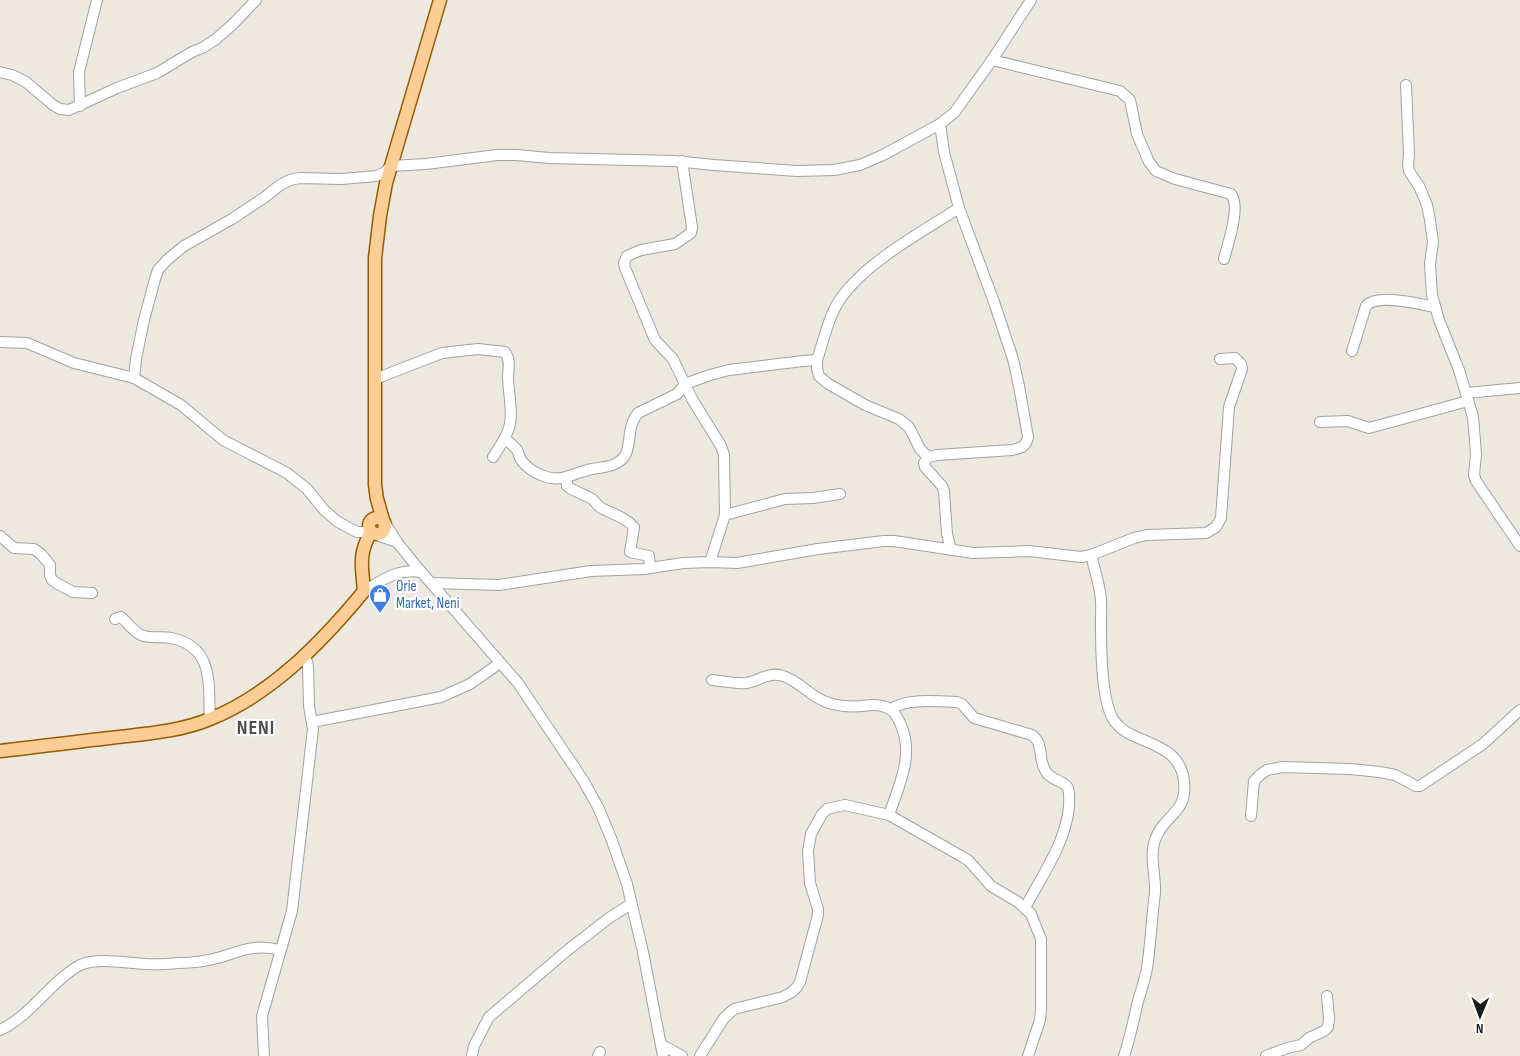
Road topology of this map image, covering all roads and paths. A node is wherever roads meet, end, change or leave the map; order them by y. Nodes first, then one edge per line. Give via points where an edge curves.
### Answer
1 (97, 0) edge
2 (256, 0) edge
3 (440, 0) edge
4 (1031, 0) edge
5 (992, 60) junction
6 (0, 72) edge
7 (1406, 85) dead end
8 (80, 106) junction
9 (940, 124) junction
10 (682, 162) junction
11 (391, 166) junction
12 (959, 208) junction
13 (1224, 259) dead end
14 (1435, 307) junction
15 (0, 342) edge
16 (1352, 351) dead end
17 (1220, 359) dead end
18 (817, 360) junction
19 (134, 378) junction
20 (375, 379) junction
21 (685, 384) junction
22 (1520, 388) edge
23 (1467, 397) junction
24 (1320, 422) dead end
25 (505, 439) junction
26 (492, 457) dead end
27 (928, 457) junction
28 (567, 477) junction
29 (840, 494) dead end
30 (726, 515) junction
31 (376, 527) junction
32 (0, 536) edge
33 (1520, 546) edge
34 (951, 550) junction
35 (1091, 555) junction
36 (710, 562) junction
37 (650, 568) junction
38 (421, 572) junction
39 (431, 583) junction
40 (364, 591) junction
41 (92, 592) dead end
42 (115, 619) dead end
43 (305, 654) junction
44 (500, 663) junction
45 (712, 680) dead end
46 (891, 709) junction
47 (1520, 710) edge
48 (210, 720) junction
49 (312, 722) junction
50 (0, 751) edge
51 (889, 815) junction
52 (1251, 816) dead end
53 (632, 904) junction
54 (1025, 908) junction
55 (280, 950) junction
56 (1327, 996) dead end
57 (0, 1030) edge
58 (663, 1051) edge
59 (264, 1056) edge
60 (472, 1056) edge
61 (682, 1056) edge
62 (700, 1056) edge
63 (1028, 1056) edge
64 (1124, 1056) edge
65 (1266, 1056) edge

1 - 8 street via 79,72
2 - 8 street via 210,43 157,73
3 - 11 main road
4 - 5 street
5 - 9 street via 954,113
5 - 13 street via 1126,95 1144,151 1156,171 1231,194 1235,200
6 - 8 street via 26,82 60,108 69,110
7 - 14 street via 1408,165 1427,205 1430,220 1433,242 1430,288
9 - 10 street via 860,165 834,170
9 - 12 street
10 - 11 street via 497,155
10 - 21 street via 691,233 675,244 627,256 624,264 655,340 673,359
11 - 19 street via 376,176 290,180 184,246 158,270 144,320
11 - 20 main road via 375,258
12 - 18 street via 891,252 858,278 836,305
12 - 27 street via 1012,359 1028,437 1023,448
14 - 16 street via 1383,300 1369,302
14 - 23 street
15 - 19 street via 27,343 74,363
17 - 35 street via 1235,358 1242,369 1229,407 1219,523 1206,533 1147,535
18 - 21 street via 729,370
18 - 27 street via 819,376 826,383 899,419 909,427
19 - 31 street via 181,405 223,440 287,473 338,522 357,532
20 - 25 street via 442,353 478,349 505,352 509,360 512,414
20 - 31 main road
21 - 28 street via 677,394 633,418 626,453 619,462
21 - 30 street via 721,446 725,466
22 - 23 street
23 - 24 street via 1369,428 1348,421
23 - 33 street via 1473,418 1474,476
25 - 26 street
25 - 28 street via 531,470 544,477
27 - 34 street via 925,467 944,490
28 - 37 street via 567,486 572,490 616,513 634,527 630,552 649,556
29 - 30 street via 785,499
30 - 36 street
31 - 38 street via 397,542
31 - 40 main road via 363,546
32 - 41 street via 14,548 34,549 41,554 50,565 52,580 58,584 73,592
34 - 35 street
34 - 36 street via 884,541 737,563
35 - 64 street via 1101,593 1105,697 1110,713 1114,722 1126,732 1171,755 1184,780 1182,805 1155,840 1155,888 1148,963
36 - 37 street
37 - 39 street via 591,571 499,585
38 - 39 street
38 - 40 street via 404,571
39 - 44 street
40 - 43 main road
42 - 48 street via 120,617 139,635 182,641 200,653 208,672
43 - 48 main road via 253,697
43 - 49 street
44 - 49 street via 470,684 441,697
44 - 53 street via 518,683 584,780 611,838
45 - 46 street via 744,683 776,674 828,703 881,705
46 - 51 street via 902,726 907,758
46 - 54 street via 906,703 957,702 974,718 1036,738 1042,765 1050,777 1066,785 1069,797 1059,845
47 - 52 street via 1483,744 1420,786 1380,772 1283,767 1267,770 1254,781
48 - 50 main road via 149,733
49 - 55 street via 292,911
51 - 54 street via 961,856 991,886
51 - 62 street via 845,806 835,806 822,814 811,834 808,851 810,883 818,915 800,982 783,997 734,1009 724,1018
53 - 58 street
53 - 60 street via 608,918 569,949 489,1018
54 - 63 street via 1031,914 1041,939 1041,1008
55 - 57 street via 253,947 199,962 147,964 99,961 81,964 13,1024
55 - 59 street via 262,1016
56 - 65 street via 1329,1019 1324,1031 1301,1045
58 - 61 street

